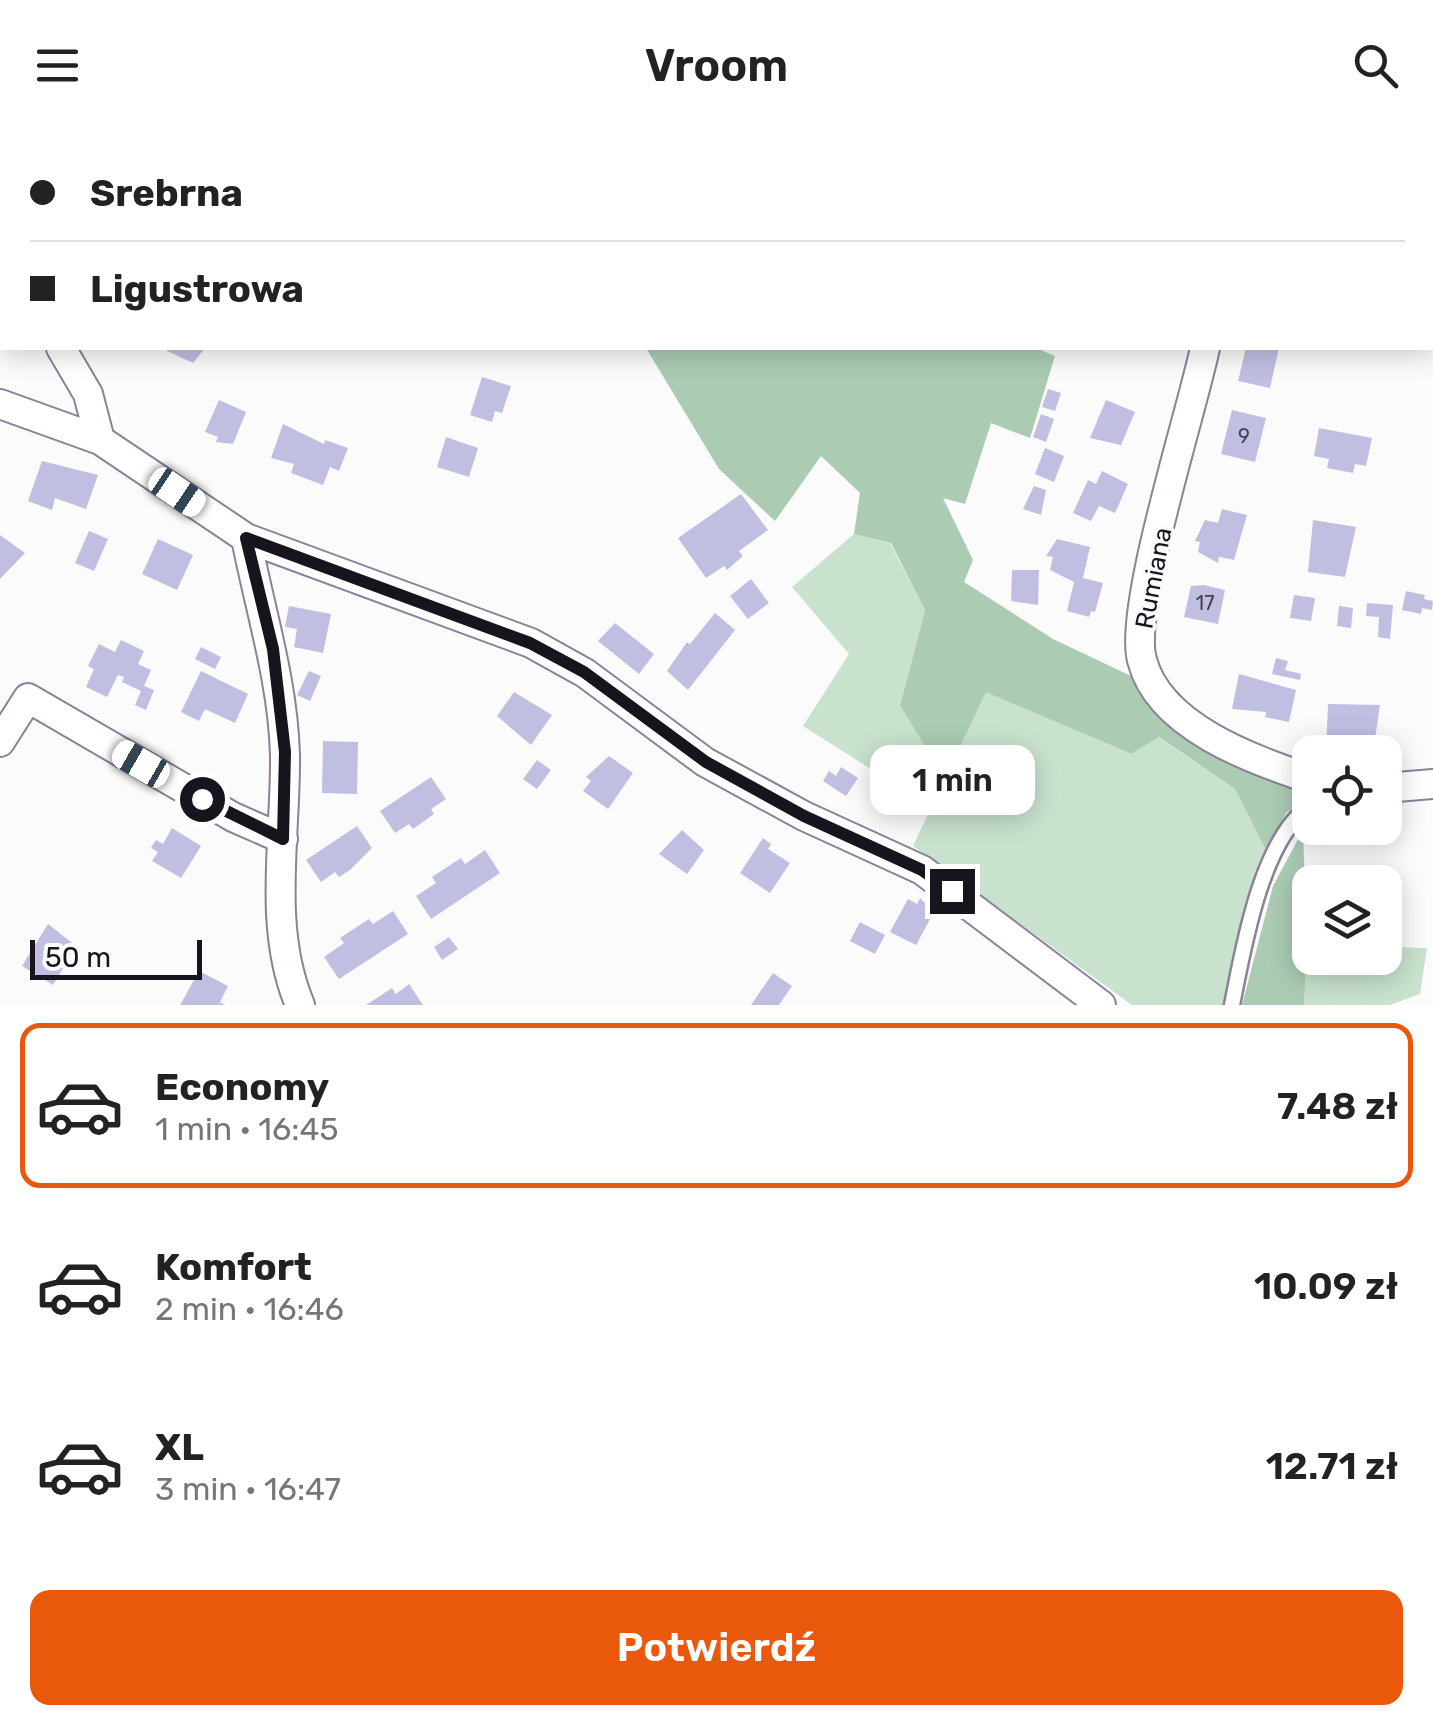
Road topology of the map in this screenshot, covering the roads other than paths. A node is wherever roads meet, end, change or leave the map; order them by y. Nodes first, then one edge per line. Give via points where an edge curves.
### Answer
1 (62, 350) edge
2 (1205, 350) edge
3 (0, 404) edge
4 (100, 440) junction
5 (246, 538) junction
6 (0, 742) edge
7 (1292, 773) edge
8 (1433, 784) edge
9 (1402, 787) edge
10 (1292, 823) edge
11 (283, 839) junction
12 (300, 1005) edge
13 (1101, 1005) edge
14 (1232, 1005) edge

1 - 4 street via 88,394
2 - 7 street, Rumiana via 1153,558 1141,660 1182,718
3 - 4 street
4 - 5 street
5 - 11 street via 273,649 285,752
5 - 13 street via 530,643 584,672 706,762 922,870
6 - 11 street via 28,698
8 - 9 street
10 - 14 lane via 1247,930
11 - 12 street via 284,938

